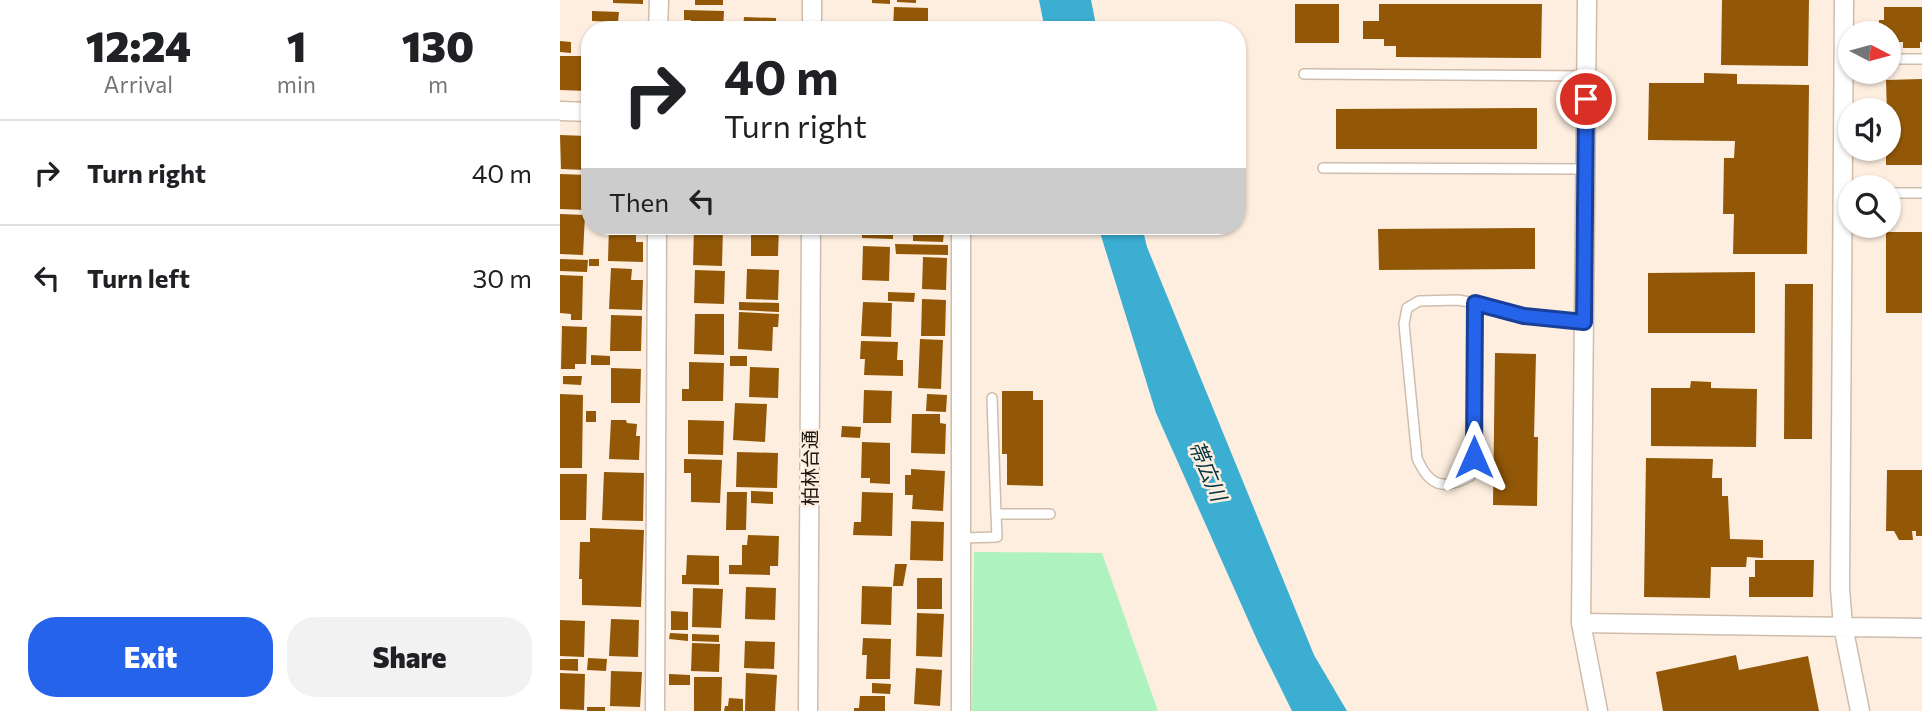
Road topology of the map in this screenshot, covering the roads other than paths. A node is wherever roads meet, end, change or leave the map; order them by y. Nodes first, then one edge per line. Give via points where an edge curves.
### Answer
1 (659, 0) edge
2 (812, 0) edge
3 (1587, 0) edge
4 (1844, 0) edge
5 (658, 21) edge
6 (812, 21) edge
7 (1845, 21) edge
8 (1901, 59) edge
9 (1922, 59) edge
10 (1304, 75) dead end
11 (1586, 76) junction
12 (1847, 84) edge
13 (560, 111) edge
14 (581, 112) edge
15 (1323, 168) dead end
16 (1584, 169) junction
17 (1847, 175) edge
18 (1901, 193) edge
19 (1922, 193) edge
20 (657, 235) edge
21 (811, 235) edge
22 (961, 235) edge
23 (1846, 238) edge
24 (1475, 303) junction
25 (1584, 322) junction
26 (992, 398) dead end
27 (996, 514) junction
28 (1050, 514) dead end
29 (962, 538) junction
30 (1581, 622) junction
31 (1843, 626) junction
32 (1922, 628) edge
33 (655, 711) edge
34 (808, 711) edge
35 (961, 711) edge
36 (1598, 711) edge
37 (1860, 711) edge

1 - 5 street
2 - 6 street
3 - 11 street
4 - 7 street
8 - 9 lane
10 - 11 lane
11 - 16 street
12 - 17 street
13 - 14 street
15 - 16 lane
16 - 25 street
18 - 19 lane
20 - 33 street
21 - 34 street, 柏林台通
22 - 29 street
23 - 31 street
24 - 24 lane via 1419,301 1407,308 1404,324 1417,458 1425,477 1436,483 1456,484 1470,475 1474,457
24 - 25 lane via 1524,316
25 - 30 street
26 - 27 lane
27 - 28 lane
27 - 29 lane via 997,537
29 - 35 street
30 - 31 street
30 - 36 street
31 - 32 street
31 - 37 street

